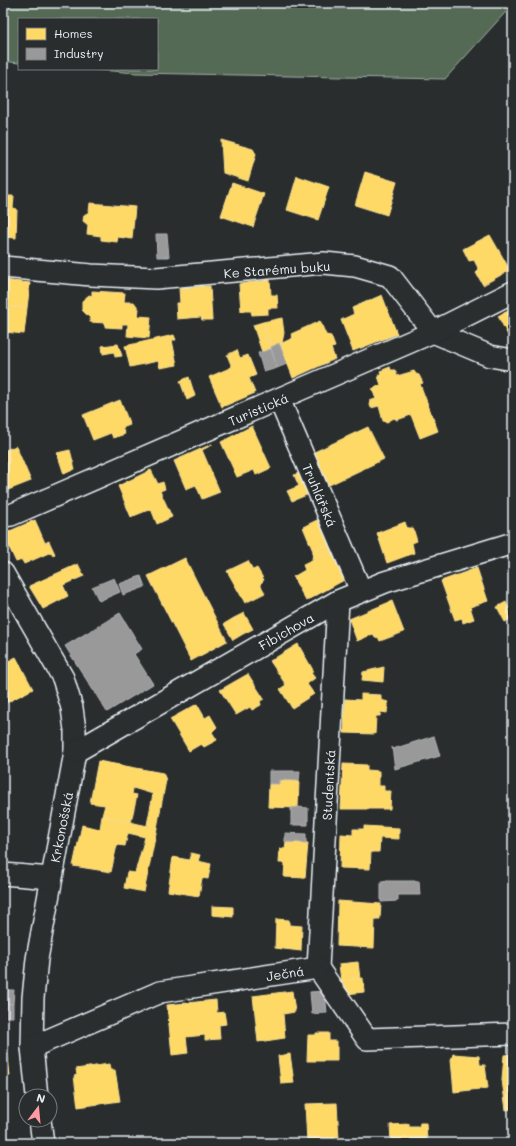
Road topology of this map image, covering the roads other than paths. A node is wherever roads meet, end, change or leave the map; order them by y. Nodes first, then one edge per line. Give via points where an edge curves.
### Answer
1 (3, 267) edge
2 (513, 292) edge
3 (433, 332) junction
4 (513, 360) edge
5 (279, 399) junction
6 (3, 516) edge
7 (513, 543) edge
8 (3, 573) edge
9 (361, 592) junction
10 (338, 601) junction
11 (75, 752) junction
12 (3, 874) edge
13 (51, 878) junction
14 (318, 968) junction
15 (513, 1034) edge
16 (32, 1047) junction
17 (36, 1088) edge
18 (41, 1128) edge
19 (43, 1143) edge

1 - 3 street, Ke Starému buku via 91,276 156,278 324,263 355,266 390,276
2 - 3 street
3 - 4 street via 490,356
3 - 5 street, Turistická
5 - 6 street, Turistická via 11,515
5 - 9 street, Truhlářská
7 - 9 street, Fibichova via 385,582
8 - 11 street, Krkonošská via 63,678 72,708
9 - 10 street, Fibichova
10 - 11 street, Fibichova
10 - 14 street, Studentská
11 - 13 street, Krkonošská
12 - 13 street
13 - 16 street, Krkonošská via 37,959
14 - 15 street, Ječná via 367,1039
14 - 16 street, Ječná via 160,992
16 - 17 street, Krkonošská
18 - 19 street

